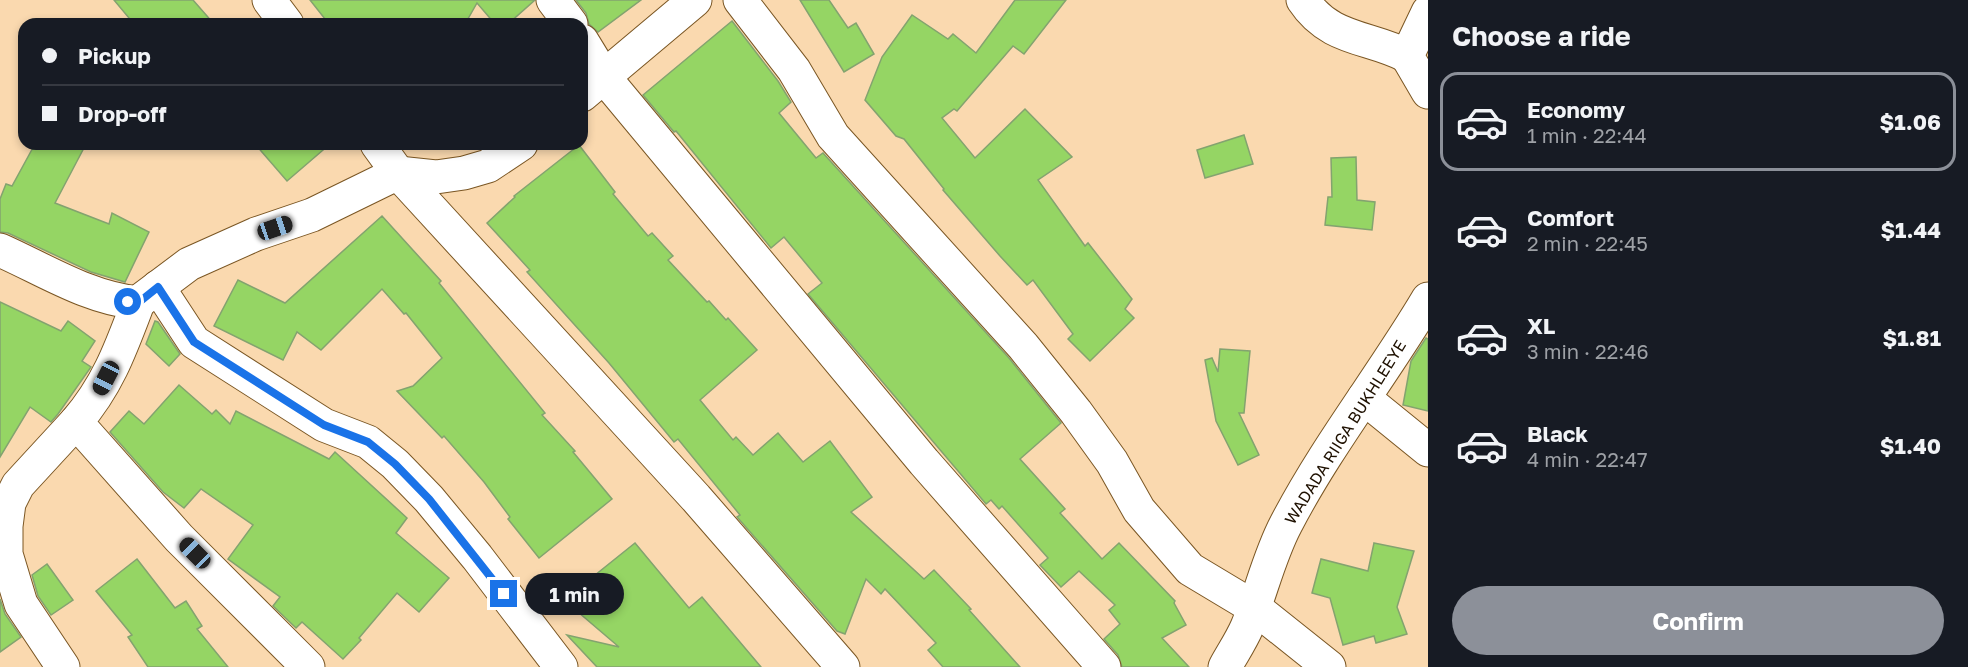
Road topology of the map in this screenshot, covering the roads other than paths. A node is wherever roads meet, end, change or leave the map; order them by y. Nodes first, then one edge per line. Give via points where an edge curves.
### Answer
1 (269, 0) edge
2 (553, 0) edge
3 (694, 0) edge
4 (740, 0) edge
5 (1304, 0) edge
6 (1428, 12) edge
7 (282, 18) edge
8 (566, 18) edge
9 (1407, 56) junction
10 (588, 66) edge
11 (593, 86) edge
12 (1428, 92) edge
13 (381, 150) edge
14 (512, 150) edge
15 (398, 173) junction
16 (0, 250) edge
17 (148, 295) junction
18 (1428, 299) edge
19 (1364, 398) junction
20 (76, 422) junction
21 (1428, 450) edge
22 (1254, 607) junction
23 (63, 667) edge
24 (308, 667) edge
25 (561, 667) edge
26 (843, 667) edge
27 (1104, 667) edge
28 (1225, 667) edge
29 (1329, 667) edge

1 - 7 street
2 - 8 street
3 - 11 street
4 - 22 street via 794,69 833,136 1023,346 1076,412 1112,462 1139,510 1190,569
5 - 9 street via 1310,10 1337,31
6 - 9 street
9 - 12 street
10 - 11 street
11 - 27 street
13 - 15 street
14 - 15 street via 488,166 464,173 436,177
15 - 17 street via 312,215 256,234 189,264
15 - 26 street via 696,498
16 - 17 street via 110,299
17 - 20 street via 95,400
17 - 25 street via 194,342 324,425 368,442 395,464 477,557
18 - 19 street, WADADA RIIGA BUKHLEEYE
19 - 21 street
19 - 22 street, WADADA RIIGA BUKHLEEYE via 1285,526
20 - 23 street via 18,485 9,502 6,526 6,554 21,604
20 - 24 street via 179,538
22 - 28 street, WADADA RIIGA BUKHLEEYE
22 - 29 street

